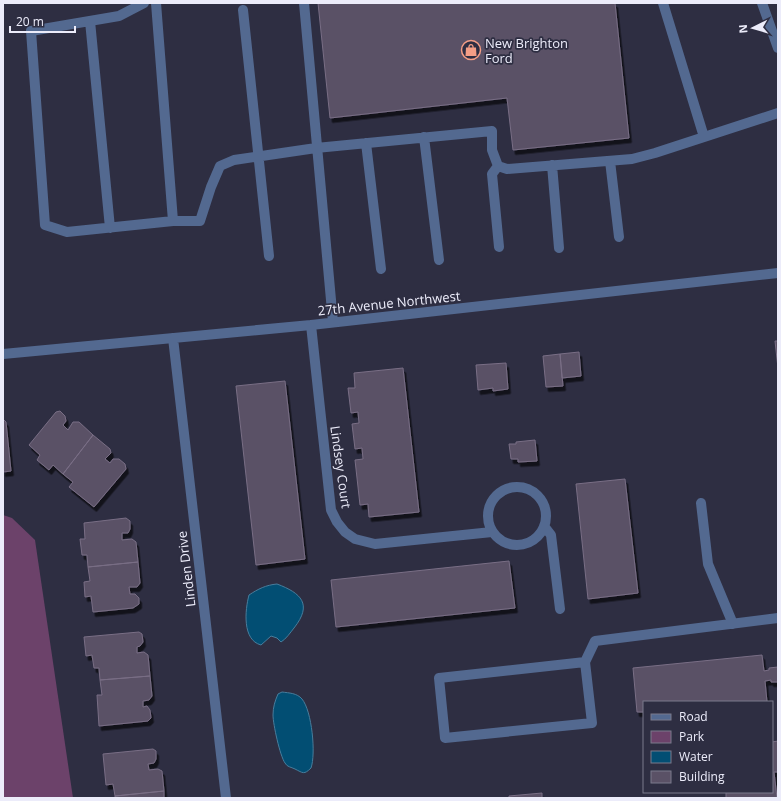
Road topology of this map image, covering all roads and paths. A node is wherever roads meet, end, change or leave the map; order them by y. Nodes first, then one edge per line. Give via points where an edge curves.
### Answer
1 (144, 3) edge
2 (156, 3) edge
3 (304, 3) edge
4 (663, 3) edge
5 (762, 3) edge
6 (243, 10) dead end
7 (90, 21) junction
8 (778, 48) edge
9 (778, 113) edge
10 (424, 137) junction
11 (704, 137) junction
12 (366, 143) junction
13 (316, 148) junction
14 (258, 156) junction
15 (610, 160) junction
16 (552, 165) junction
17 (498, 166) junction
18 (173, 221) junction
19 (110, 228) junction
20 (619, 237) dead end
21 (499, 247) dead end
22 (559, 248) dead end
23 (269, 256) dead end
24 (439, 260) dead end
25 (381, 269) dead end
26 (778, 273) edge
27 (333, 322) junction
28 (311, 325) junction
29 (173, 338) junction
30 (3, 354) edge
31 (701, 503) dead end
32 (544, 526) junction
33 (492, 532) junction
34 (560, 609) dead end
35 (778, 618) edge
36 (733, 624) junction
37 (585, 662) junction
38 (226, 798) edge

1 - 7 street via 119,16
2 - 18 street
3 - 13 street
4 - 11 street
5 - 8 street
6 - 14 street
7 - 19 street
7 - 19 street via 31,31 45,225 67,232
9 - 11 street
10 - 12 street
10 - 17 street via 492,131 492,150
10 - 24 street
11 - 15 street via 632,159
12 - 13 street
12 - 25 street
13 - 14 street
13 - 27 street
14 - 18 street via 234,160 220,166 200,221
14 - 23 street
15 - 16 street
15 - 20 street
16 - 17 street via 507,169
16 - 22 street
17 - 21 street via 492,174
18 - 19 street
26 - 27 street, 27th Avenue Northwest
27 - 28 street, 27th Avenue Northwest
28 - 29 street, 27th Avenue Northwest
28 - 33 street, Lindsey Court via 331,510 345,532 355,539 375,544
29 - 30 street, 27th Avenue Northwest
29 - 38 street, Linden Drive
31 - 36 street via 708,564
32 - 33 street via 533,540 515,546 506,544
32 - 33 street via 546,518 540,499 533,492 514,487 504,490 490,504 488,523
32 - 34 street via 552,535
35 - 36 street
36 - 37 street via 595,641
37 - 37 street via 439,678 445,738 592,723

